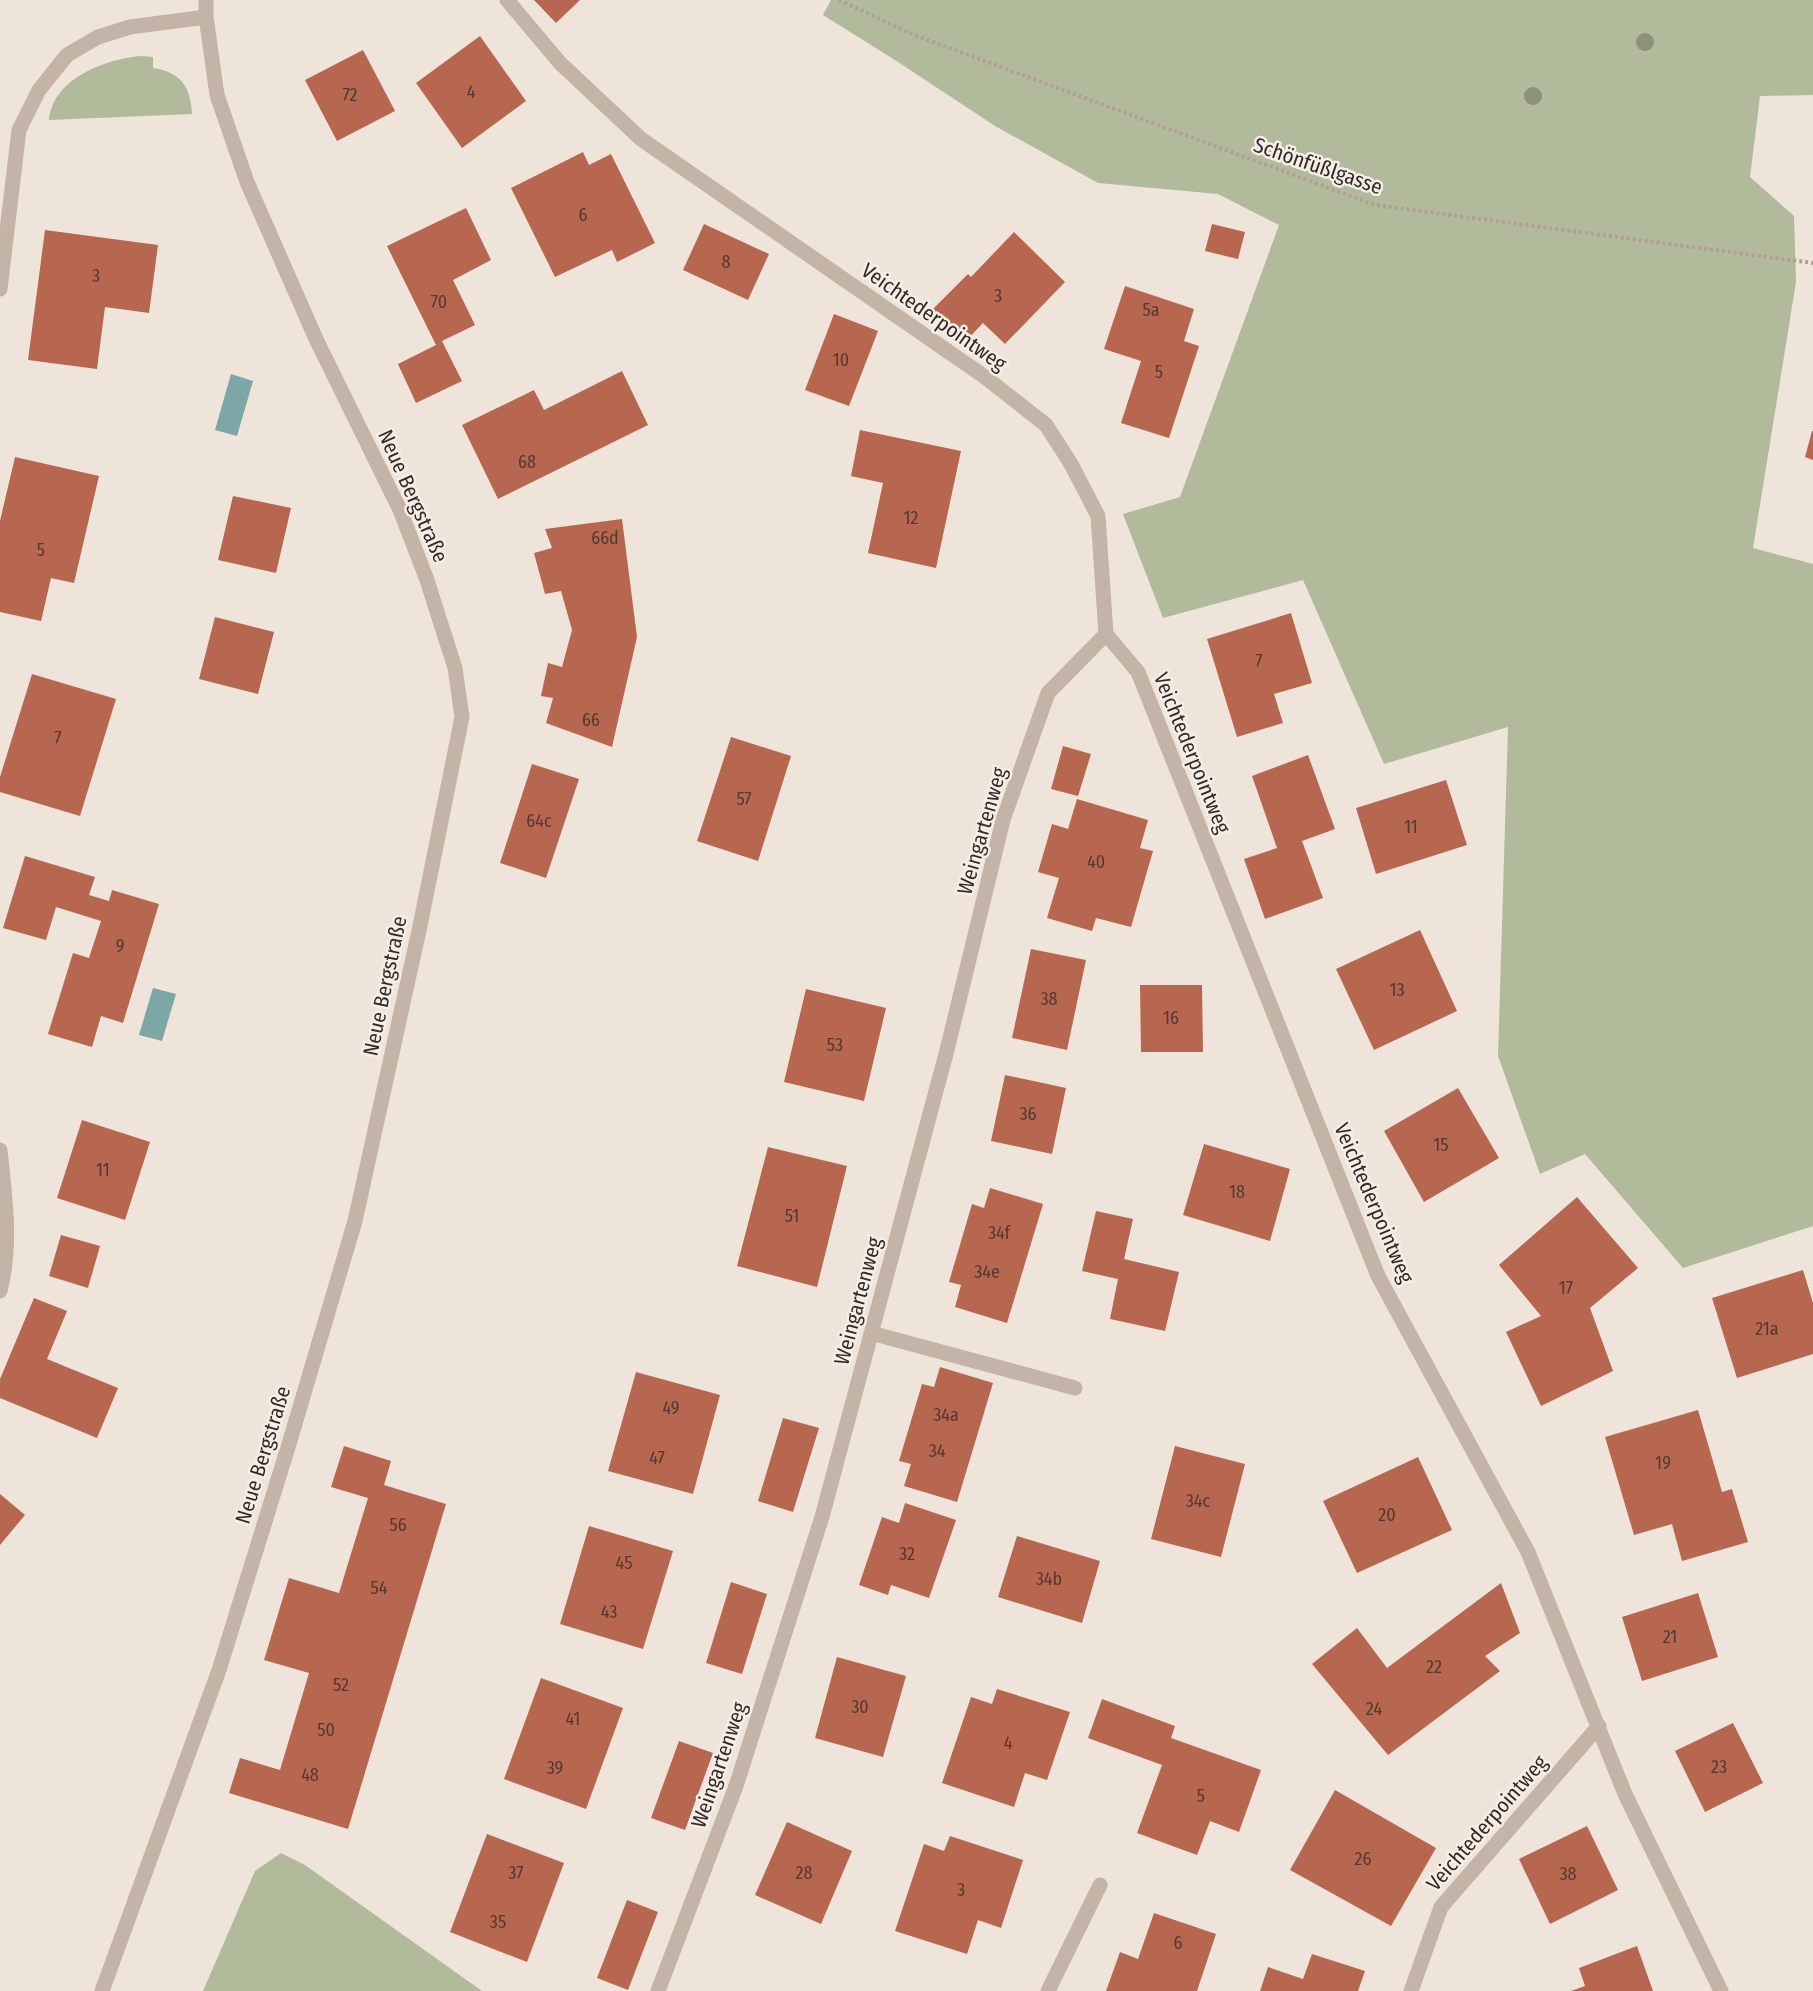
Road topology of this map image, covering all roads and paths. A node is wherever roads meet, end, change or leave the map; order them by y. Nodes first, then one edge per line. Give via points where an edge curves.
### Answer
1 (206, 0) edge
2 (507, 0) edge
3 (839, 0) edge
4 (206, 17) junction
5 (1813, 263) edge
6 (0, 289) edge
7 (1106, 634) junction
8 (0, 1150) edge
9 (2, 1283) edge
10 (871, 1333) junction
11 (1075, 1388) dead end
12 (1599, 1726) junction
13 (1100, 1885) dead end
14 (102, 1991) edge
15 (658, 1991) edge
16 (1048, 1991) edge
17 (1411, 1991) edge
18 (1720, 1991) edge

1 - 4 street, Neue Bergstraße
2 - 7 street, Veichtederpointweg via 560,63 641,139 985,377 1046,425 1098,516
3 - 5 path, Schönfüßlgasse via 914,34 1375,205
4 - 6 street via 130,27 98,37 67,55 39,90 19,130
4 - 14 street, Neue Bergstraße via 217,94 247,182 316,339 400,510 455,668 462,717 355,1221 219,1670
7 - 10 street, Weingartenweg via 1048,693 1003,820 947,1050
7 - 12 street, Veichtederpointweg via 1138,672 1378,1276 1528,1552
8 - 9 street via 8,1217
10 - 11 street
10 - 15 street, Weingartenweg via 822,1516 736,1786
12 - 17 street, Veichtederpointweg via 1441,1907
12 - 18 street, Veichtederpointweg via 1625,1794
13 - 16 street

